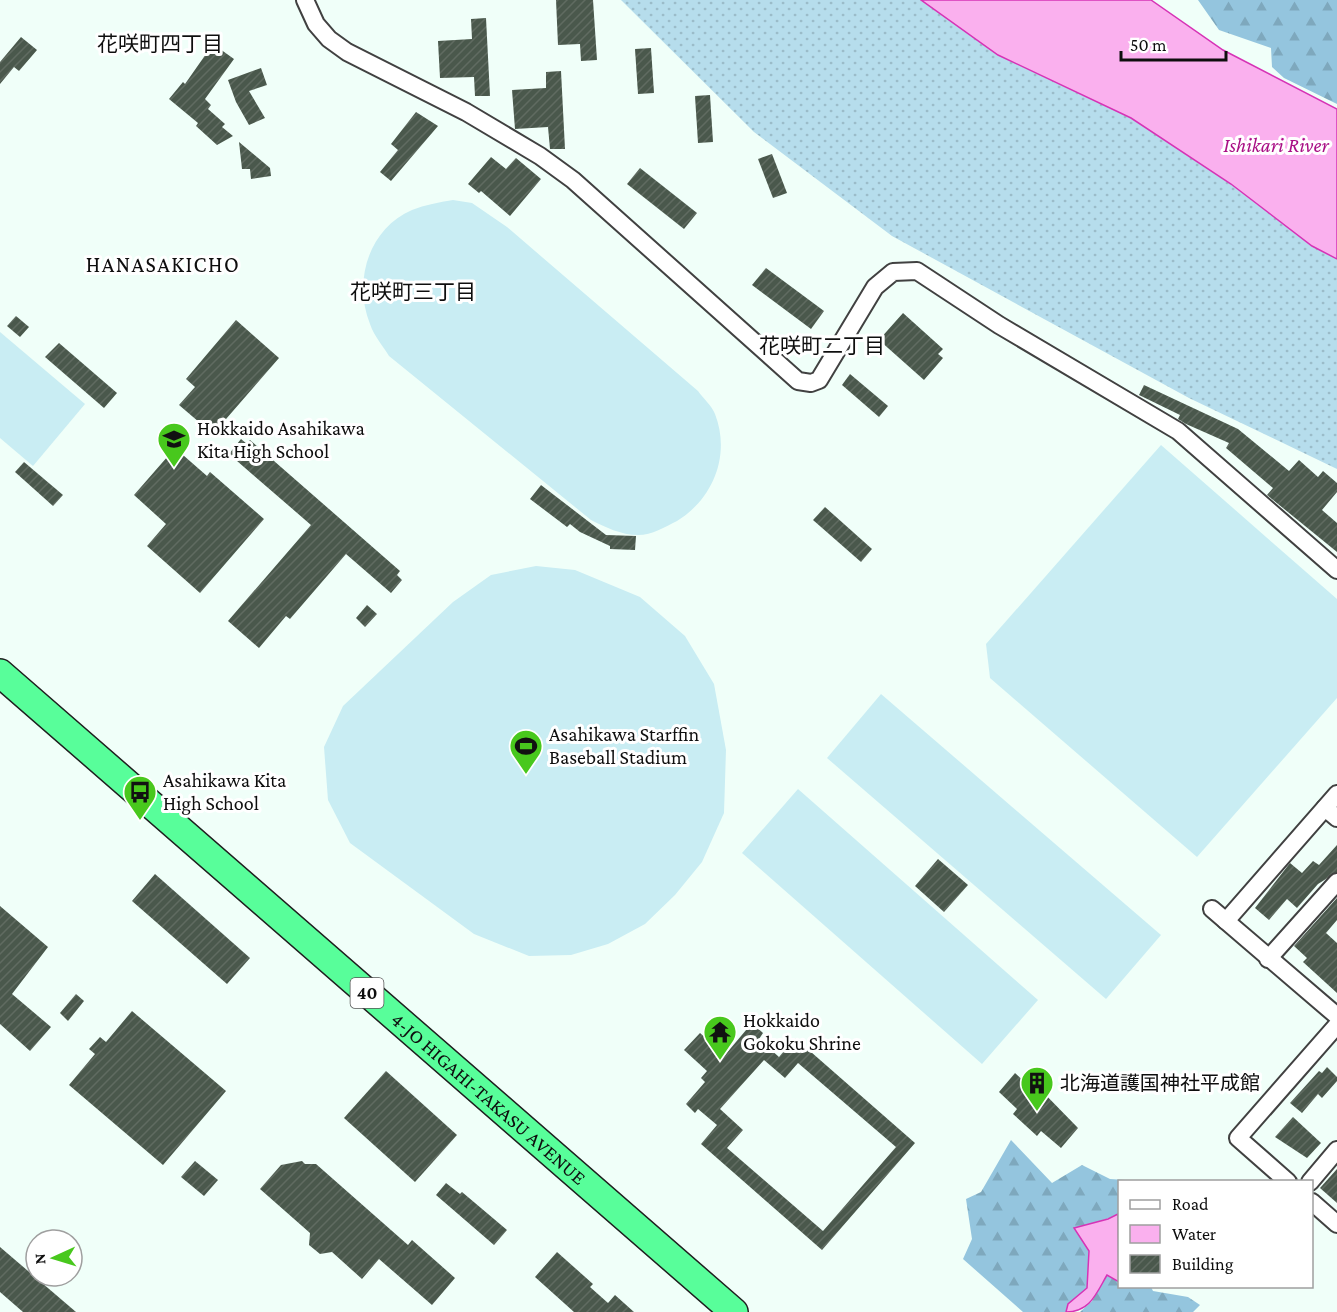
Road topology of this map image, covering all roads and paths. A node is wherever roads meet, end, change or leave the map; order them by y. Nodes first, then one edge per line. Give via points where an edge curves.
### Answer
1 (305, 0) edge
2 (1337, 570) edge
3 (0, 673) edge
4 (1337, 794) edge
5 (1331, 813) edge
6 (1337, 882) edge
7 (1212, 909) dead end
8 (1226, 921) junction
9 (1268, 959) junction
10 (1337, 1016) edge
11 (1337, 1025) edge
12 (1337, 1150) edge
13 (1286, 1180) edge
14 (1312, 1180) edge
15 (1313, 1204) edge
16 (1337, 1224) edge
17 (734, 1312) edge

1 - 2 street via 328,39 347,52 466,112 573,180 798,381 819,380 876,287 893,272 917,271 999,325 1178,431
3 - 17 highway, 4-JO HIGAHI-TAKASU AVENUE / 40
4 - 5 street
5 - 8 street
6 - 9 street
7 - 8 street
8 - 9 street
9 - 10 street
11 - 13 street via 1238,1138
12 - 14 street
15 - 16 street

